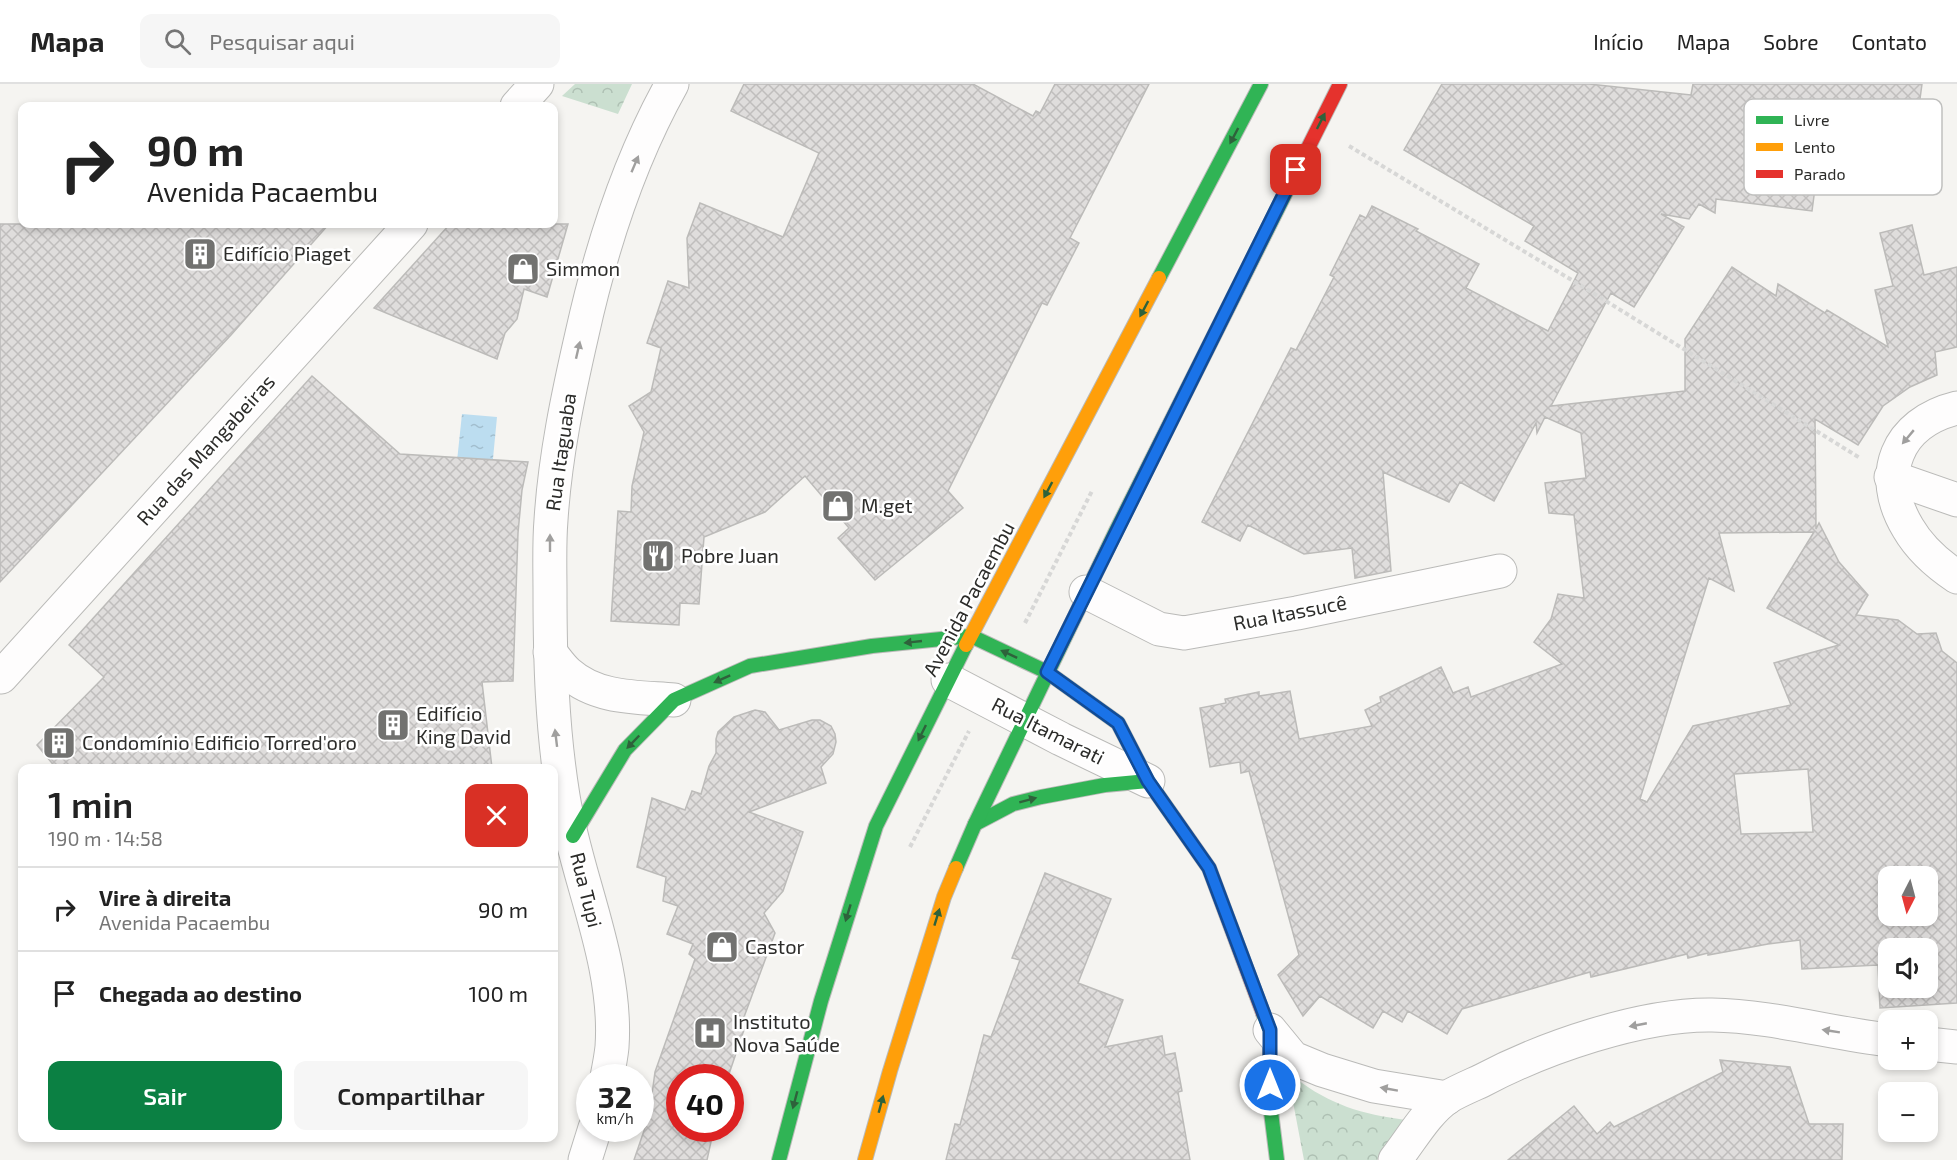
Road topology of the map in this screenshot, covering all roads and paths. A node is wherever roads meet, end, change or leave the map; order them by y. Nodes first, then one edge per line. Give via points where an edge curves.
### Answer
1 (537, 84) edge
2 (672, 84) edge
3 (1262, 84) edge
4 (1340, 84) edge
5 (521, 102) edge
6 (1317, 127) junction
7 (407, 228) edge
8 (1957, 408) edge
9 (1891, 477) junction
10 (1957, 500) edge
11 (1500, 571) dead end
12 (1957, 577) edge
13 (1086, 592) junction
14 (971, 636) junction
15 (550, 652) junction
16 (1047, 672) junction
17 (1, 677) edge
18 (948, 680) junction
19 (674, 700) junction
20 (1024, 719) junction
21 (1148, 781) junction
22 (975, 824) junction
23 (573, 837) junction
24 (1270, 1030) junction
25 (1878, 1038) edge
26 (1938, 1045) edge
27 (1957, 1047) edge
28 (609, 1064) edge
29 (1447, 1098) junction
30 (591, 1142) edge
31 (585, 1160) edge
32 (779, 1160) edge
33 (865, 1160) edge
34 (1277, 1160) edge
35 (1395, 1160) edge

1 - 5 street
15 -> 2 street, Rua Itaguaba via 551,521 566,407 594,281 623,192
3 -> 14 main road, Avenida Pacaembu
6 -> 4 main road
6 - 9 path
6 - 13 main road
7 - 17 street, Rua das Mangabeiras
8 -> 9 street via 1920,424 1904,439
9 - 10 street
9 - 12 street via 1909,530
11 - 13 street, Rua Itassucê via 1184,633 1159,629
13 - 16 main road
16 -> 14 main road, Rua Itamarati
14 - 18 main road, Avenida Pacaembu
14 -> 19 main road, Rua Tupi via 872,646 750,666
15 - 19 street, Rua Tupi via 567,673 600,691
23 -> 15 street, Rua Itaguaba via 561,783
16 - 20 main road
16 - 21 main road, Rua Itamarati via 1118,723
18 - 20 street, Rua Itamarati
18 -> 32 main road, Avenida Pacaembu via 876,826 821,1000
19 -> 23 main road, Rua Tupi via 625,750
20 - 21 street, Rua Itamarati
20 - 22 main road
22 -> 21 main road via 1013,804 1041,797
21 - 24 main road, Rua Itamarati via 1209,868
33 -> 22 main road via 944,897
23 - 28 street, Rua Tupi via 610,999
29 -> 24 street via 1374,1086 1322,1070 1293,1058
24 - 34 main road, Rua Itamarati via 1270,1104
25 -> 29 street via 1712,1015 1675,1018 1627,1027 1541,1052
26 - 27 street
29 - 35 street
30 - 31 street

